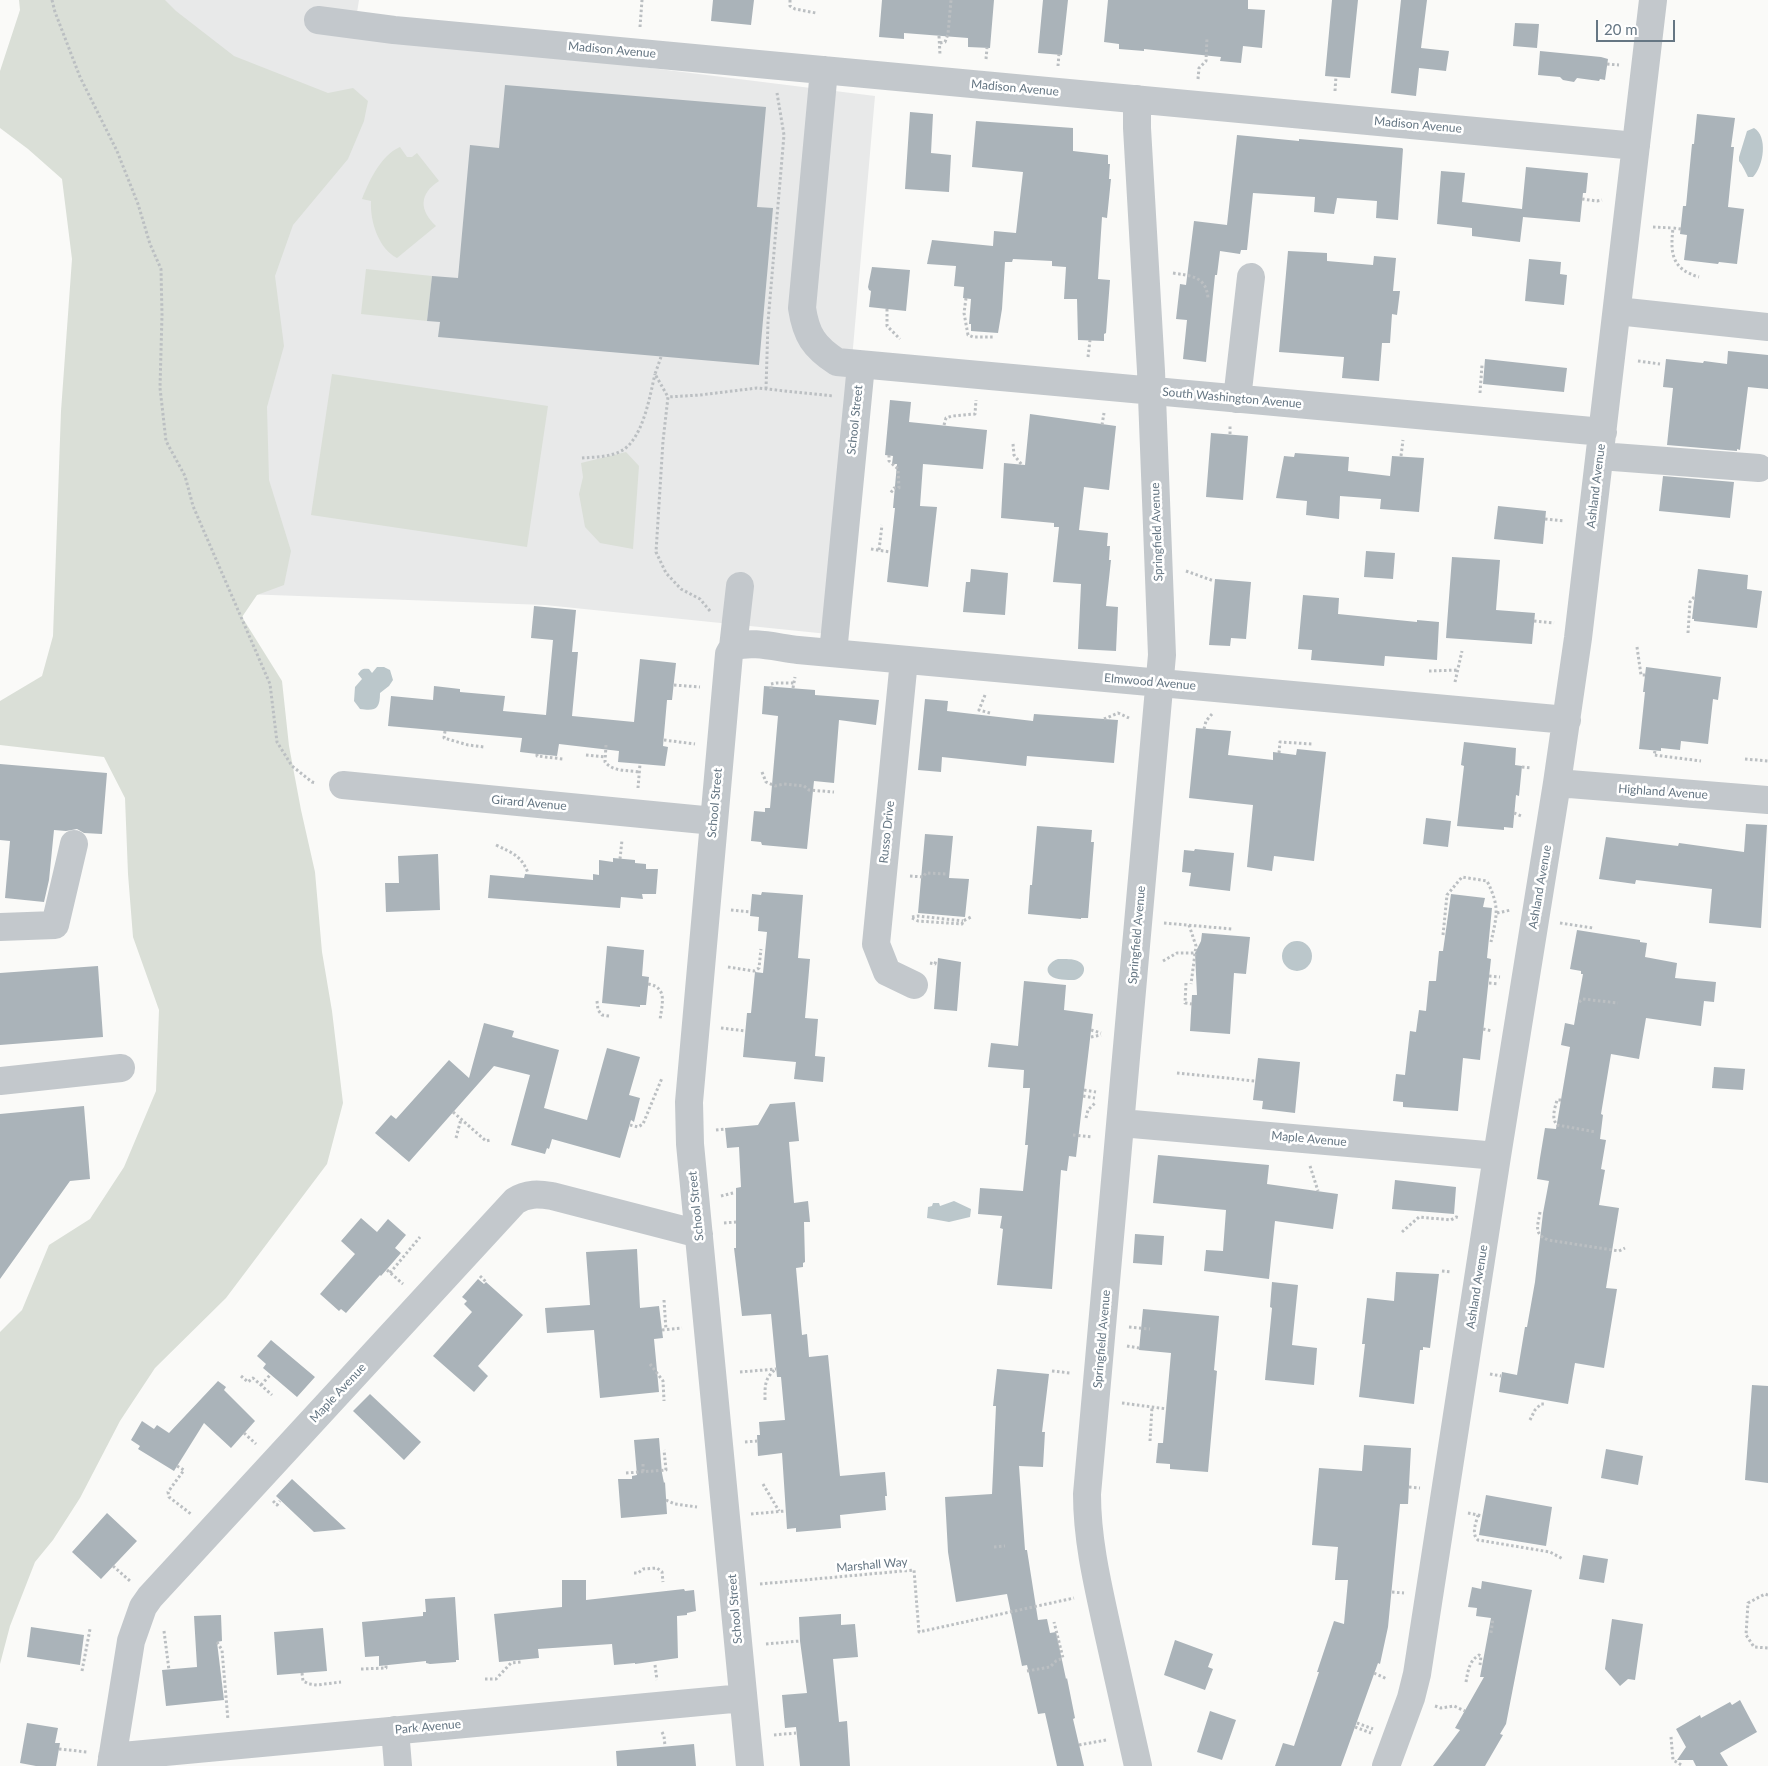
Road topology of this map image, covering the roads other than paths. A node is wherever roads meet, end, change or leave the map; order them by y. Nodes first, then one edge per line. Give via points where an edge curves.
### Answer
1 (1653, 0) edge
2 (318, 20) dead end
3 (824, 70) junction
4 (1137, 99) junction
5 (1636, 146) junction
6 (1251, 276) dead end
7 (1617, 311) junction
8 (1768, 327) edge
9 (861, 365) junction
10 (1151, 391) junction
11 (1238, 399) junction
12 (1601, 444) junction
13 (1759, 468) dead end
14 (740, 586) dead end
15 (732, 647) junction
16 (832, 654) junction
17 (904, 660) junction
18 (1160, 683) junction
19 (1567, 720) junction
20 (1557, 784) junction
21 (343, 785) road end
22 (1768, 800) edge
23 (714, 821) junction
24 (74, 844) dead end
25 (0, 927) edge
26 (914, 985) dead end
27 (121, 1068) dead end
28 (0, 1081) edge
29 (1121, 1123) junction
30 (1497, 1156) junction
31 (699, 1234) junction
32 (743, 1698) junction
33 (395, 1730) junction
34 (111, 1761) edge
35 (398, 1766) edge
36 (750, 1766) edge
37 (1138, 1766) edge
38 (1386, 1766) edge

1 - 5 street, Ashland Avenue
2 - 3 street, Madison Avenue
3 - 4 street, Madison Avenue
3 - 9 street, South Washington Avenue via 802,308 805,325 823,353 838,362
4 - 5 street, Madison Avenue
4 - 10 street, Springfield Avenue
5 - 7 street, Ashland Avenue
6 - 11 street
7 - 8 street
7 - 12 street, Ashland Avenue
9 - 10 street, South Washington Avenue
9 - 16 street, School Street
10 - 11 street, South Washington Avenue
10 - 18 street, Springfield Avenue via 1161,633
11 - 12 street, South Washington Avenue
12 - 13 street, South Washington Avenue
12 - 19 street, Ashland Avenue
14 - 15 street, School Street
15 - 16 street, Elmwood Avenue via 738,644 757,645
15 - 23 street, School Street
16 - 17 street, Elmwood Avenue
17 - 18 street, Elmwood Avenue
17 - 26 street, Russo Drive via 876,944 887,972
18 - 19 street, Elmwood Avenue
18 - 29 street, Springfield Avenue
19 - 20 street, Ashland Avenue
20 - 22 street, Highland Avenue
20 - 30 street, Ashland Avenue
21 - 23 street, Girard Avenue
23 - 31 street, School Street via 689,1102
24 - 25 street via 55,925
27 - 28 street
29 - 30 street, Maple Avenue
29 - 37 street, Springfield Avenue via 1087,1494 1089,1539 1099,1593
30 - 38 street, Ashland Avenue via 1417,1674
31 - 32 street, School Street
31 - 34 street, Maple Avenue via 552,1196 535,1193 514,1200 150,1597 131,1641
32 - 33 street, Park Avenue
32 - 36 street, School Street
33 - 34 street, Park Avenue
33 - 35 street

